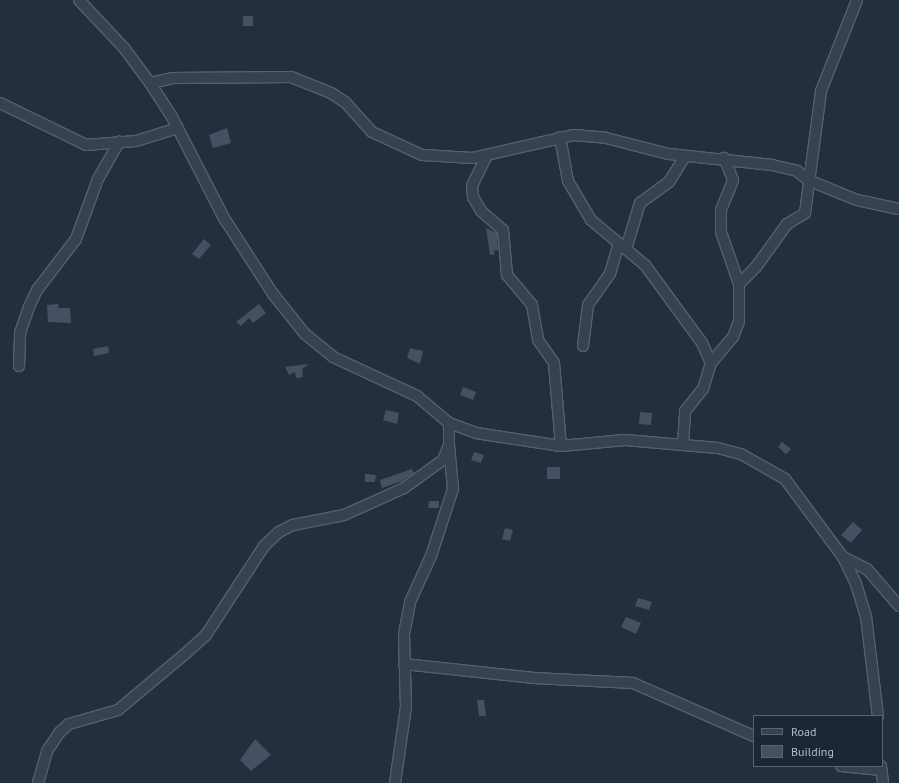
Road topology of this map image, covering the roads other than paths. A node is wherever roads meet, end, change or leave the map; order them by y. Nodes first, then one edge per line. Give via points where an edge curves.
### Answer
1 (80, 0) edge
2 (857, 0) edge
3 (150, 83) junction
4 (0, 103) edge
5 (178, 128) junction
6 (560, 137) junction
7 (119, 142) junction
8 (487, 155) junction
9 (685, 156) junction
10 (724, 158) junction
11 (808, 180) junction
12 (899, 209) edge
13 (623, 246) junction
14 (740, 284) junction
15 (583, 346) dead end
16 (711, 363) junction
17 (19, 366) dead end
18 (449, 423) junction
19 (683, 443) junction
20 (449, 445) junction
21 (561, 446) junction
22 (843, 557) junction
23 (899, 606) edge
24 (404, 664) junction
25 (878, 715) edge
26 (753, 736) edge
27 (861, 767) edge
28 (881, 768) edge
29 (38, 783) edge
30 (395, 783) edge
31 (883, 783) edge

1 - 3 street via 124,48
2 - 11 street via 821,91
3 - 5 street
3 - 8 street via 173,78 291,77 314,84 340,99 372,132 405,149 440,158
4 - 7 street via 76,142 86,145
5 - 7 street
5 - 18 street via 247,255 305,334 320,348 355,370 417,396
6 - 8 street
6 - 9 street via 606,138
6 - 13 street via 572,190 591,220
7 - 17 street via 98,179 76,239 37,290 20,333
8 - 21 street via 472,186 473,197 481,211 503,230 507,275 532,305 538,340 554,363
9 - 10 street
9 - 13 street via 669,182 640,203
10 - 11 street via 797,171
10 - 14 street via 733,180 721,210 721,232
11 - 12 street via 857,200
11 - 14 street via 805,213 787,224 756,267
13 - 15 street via 610,274 588,305
13 - 16 street via 652,273 702,343
14 - 16 street via 737,328
16 - 19 street via 704,388 685,411
18 - 20 street
18 - 21 street via 476,433
19 - 21 street via 617,440
19 - 22 street via 741,454 785,479
20 - 24 street via 453,489 443,523 410,602 404,634
20 - 29 street via 437,466 404,488 344,515 293,524 279,532 264,546 206,635 118,710 69,724 60,732 47,751
22 - 23 street via 867,569
22 - 25 street via 866,616
24 - 26 street via 534,678 633,683
24 - 30 street via 405,727
27 - 28 street
28 - 31 street

